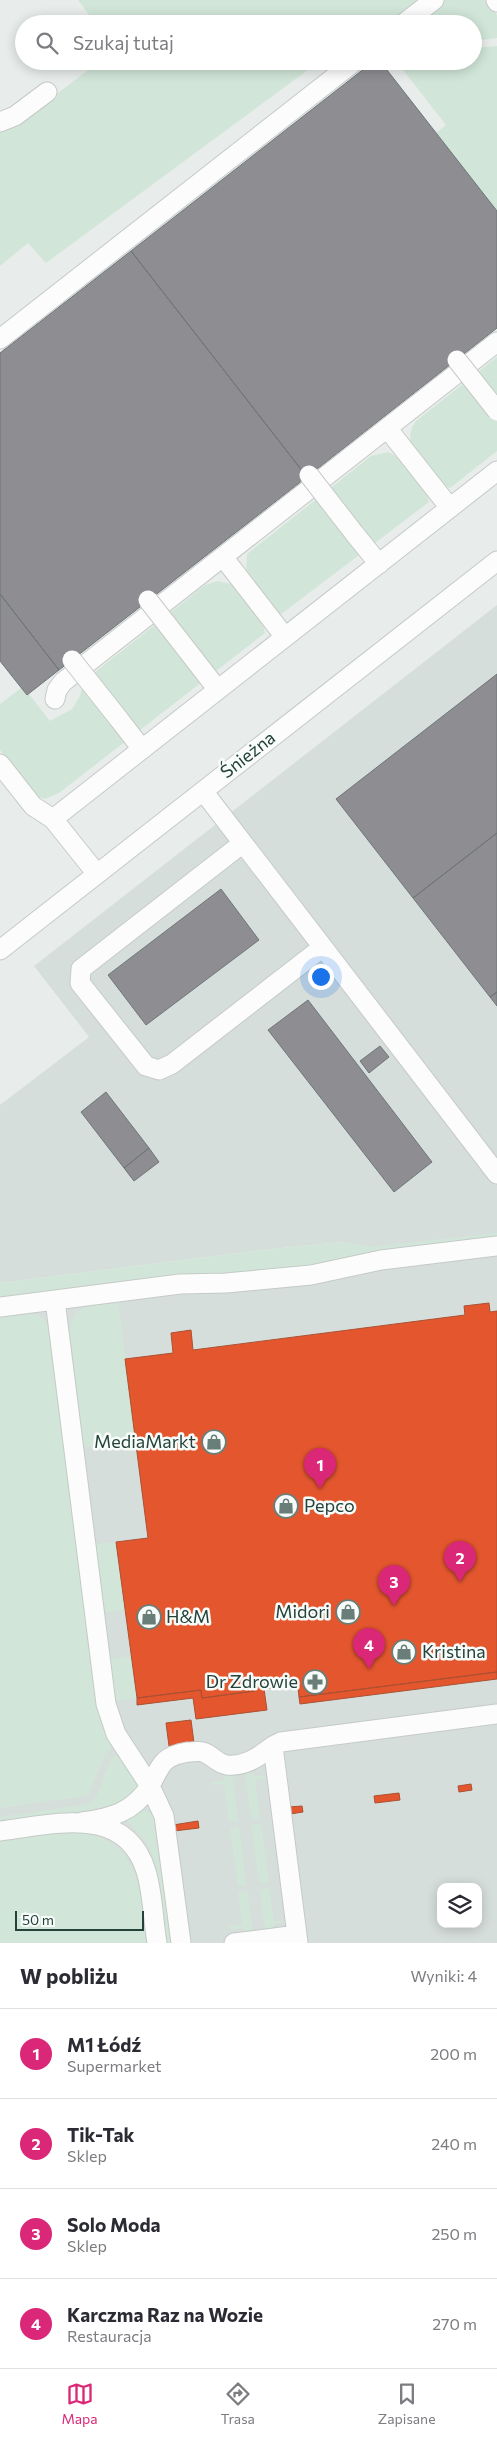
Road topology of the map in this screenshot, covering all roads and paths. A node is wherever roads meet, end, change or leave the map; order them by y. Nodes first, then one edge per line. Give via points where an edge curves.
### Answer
1 (434, 0) edge
2 (415, 15) edge
3 (344, 70) edge
4 (48, 92) dead end
5 (0, 122) edge
6 (0, 339) edge
7 (497, 342) edge
8 (457, 360) dead end
9 (497, 412) edge
10 (387, 428) junction
11 (497, 471) edge
12 (309, 475) dead end
13 (450, 508) junction
14 (223, 556) junction
15 (497, 561) edge
16 (379, 564) junction
17 (148, 600) dead end
18 (285, 637) junction
19 (72, 660) dead end
20 (218, 690) junction
21 (55, 699) dead end
22 (142, 749) junction
23 (0, 764) edge
24 (203, 791) junction
25 (53, 818) junction
26 (243, 843) junction
27 (97, 874) junction
28 (323, 947) junction
29 (0, 950) edge
30 (497, 1174) edge
31 (497, 1246) edge
32 (55, 1300) junction
33 (0, 1306) edge
34 (497, 1714) edge
35 (273, 1746) junction
36 (150, 1786) junction
37 (82, 1822) junction
38 (0, 1831) edge
39 (297, 1939) edge
40 (156, 1943) edge
41 (181, 1943) edge
42 (234, 1943) edge

1 - 2 street
3 - 6 street
4 - 5 street via 15,116
7 - 10 street
8 - 9 street, bridge
10 - 13 street
10 - 14 street
11 - 13 street
12 - 16 street, bridge
13 - 16 street
14 - 18 street
14 - 21 street via 63,682
15 - 24 street, Śnieżna
16 - 18 street
17 - 20 street, bridge
18 - 20 street
19 - 22 street, bridge
20 - 22 street
22 - 25 street
23 - 25 street via 33,806
24 - 26 street
24 - 27 street, Śnieżna
25 - 27 street
26 - 28 street
26 - 28 street via 81,969 80,983 146,1066 159,1070 172,1064
27 - 29 street, Śnieżna
28 - 30 street
31 - 32 street via 381,1260 311,1275 186,1284
32 - 33 street
32 - 36 street via 106,1704 122,1746
34 - 35 street via 281,1742
35 - 36 street via 249,1762 231,1765 198,1751 171,1756 162,1762
35 - 39 street
36 - 37 street via 143,1797 127,1810
36 - 41 street via 164,1816
37 - 38 street
37 - 40 street via 118,1832 141,1857 148,1879
39 - 42 street

